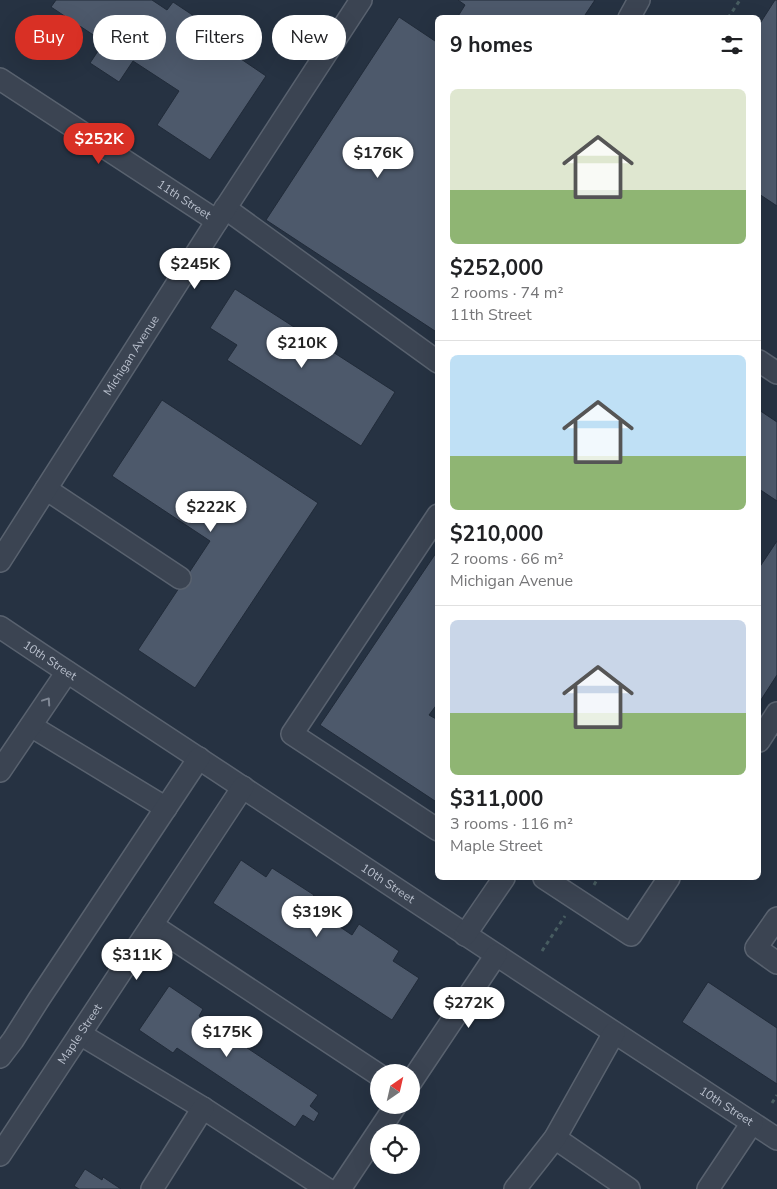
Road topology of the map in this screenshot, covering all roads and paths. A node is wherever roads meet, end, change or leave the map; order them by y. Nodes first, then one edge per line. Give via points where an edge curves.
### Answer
1 (361, 0) edge
2 (640, 0) edge
3 (740, 0) edge
4 (631, 15) edge
5 (730, 15) edge
6 (0, 79) edge
7 (221, 214) junction
8 (435, 360) edge
9 (761, 362) edge
10 (777, 373) edge
11 (46, 489) junction
12 (435, 520) edge
13 (0, 561) edge
14 (180, 578) dead end
15 (0, 627) edge
16 (67, 672) junction
17 (777, 713) edge
18 (31, 726) junction
19 (761, 738) edge
20 (199, 758) junction
21 (0, 771) edge
22 (243, 787) junction
23 (166, 808) junction
24 (435, 828) edge
25 (503, 880) edge
26 (547, 880) edge
27 (668, 880) edge
28 (777, 918) edge
29 (152, 925) junction
30 (465, 935) junction
31 (496, 955) junction
32 (777, 963) edge
33 (614, 1032) junction
34 (80, 1034) junction
35 (0, 1057) edge
36 (370, 1069) edge
37 (420, 1069) edge
38 (777, 1095) edge
39 (772, 1103) dead end
40 (203, 1108) junction
41 (390, 1114) edge
42 (752, 1123) junction
43 (555, 1138) junction
44 (777, 1139) edge
45 (0, 1155) edge
46 (152, 1189) edge
47 (327, 1189) edge
48 (340, 1189) edge
49 (515, 1189) edge
50 (629, 1189) edge
51 (708, 1189) edge

1 - 7 street, Michigan Avenue
2 - 4 street
3 - 5 path
6 - 7 street, 11th Street
7 - 8 street, 11th Street
7 - 11 street, Michigan Avenue
9 - 10 street
11 - 13 street, Michigan Avenue
11 - 14 street
12 - 24 street via 292,734
15 - 16 street, 10th Street
18 -> 16 street
16 - 20 street, 10th Street
17 - 19 street
18 - 21 street
18 - 23 street
20 - 22 street, 10th Street
20 - 23 street
22 - 29 street, Maple Street
22 - 30 street, 10th Street
23 - 35 street
25 - 30 street
26 - 27 street via 631,935
28 - 32 street via 756,948
29 - 34 street, Maple Street
29 - 36 street
30 - 31 street, 10th Street
31 - 33 street, 10th Street
31 - 37 street
33 - 42 street, 10th Street
33 - 43 street
34 - 40 street
34 - 45 street, Maple Street
38 - 39 path
40 - 46 street
40 - 47 street
41 - 48 street
42 - 44 street, 10th Street
42 - 51 street
43 - 49 street
43 - 50 street

